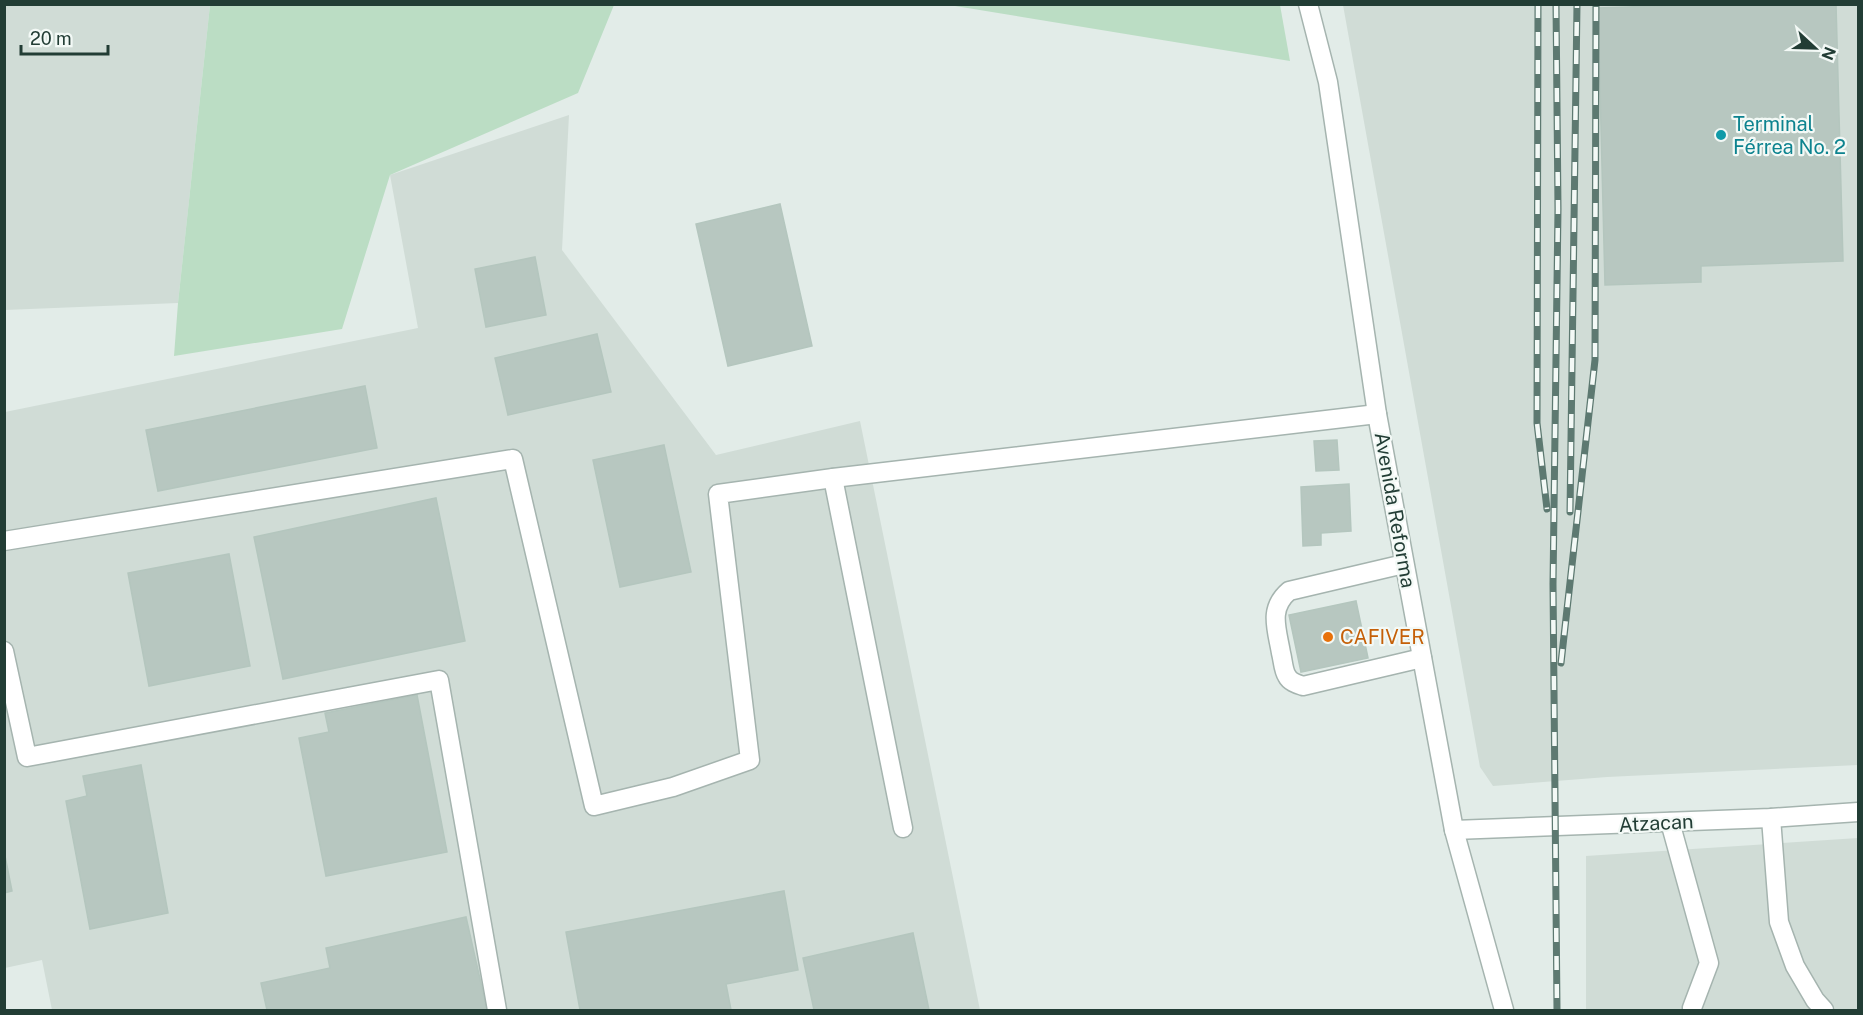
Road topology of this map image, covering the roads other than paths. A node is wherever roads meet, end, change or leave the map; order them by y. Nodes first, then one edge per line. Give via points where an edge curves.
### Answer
1 (1308, 4) edge
2 (1377, 414) junction
3 (833, 478) junction
4 (4, 541) edge
5 (1404, 564) junction
6 (4, 651) edge
7 (1422, 658) junction
8 (1858, 812) edge
9 (1771, 818) junction
10 (1670, 822) junction
11 (903, 828) dead end
12 (1454, 830) junction
13 (1692, 1008) dead end
14 (497, 1010) edge
15 (1504, 1011) edge
16 (1824, 1011) edge

1 - 2 street, Avenida Reforma via 1328,82
2 - 3 street
2 - 5 street, Avenida Reforma
3 - 4 street via 718,494 750,760 673,787 594,806 513,459
3 - 11 street
5 - 7 street, Avenida Reforma
5 - 7 street via 1289,591 1275,613 1279,642 1286,675 1303,686
6 - 14 street via 27,757 439,680
7 - 12 street, Avenida Reforma
8 - 9 street, Atzacan
9 - 10 street, Atzacan
9 - 16 street via 1779,922 1795,966
10 - 12 street, Atzacan
10 - 13 street via 1709,963
12 - 15 street, Avenida Reforma

